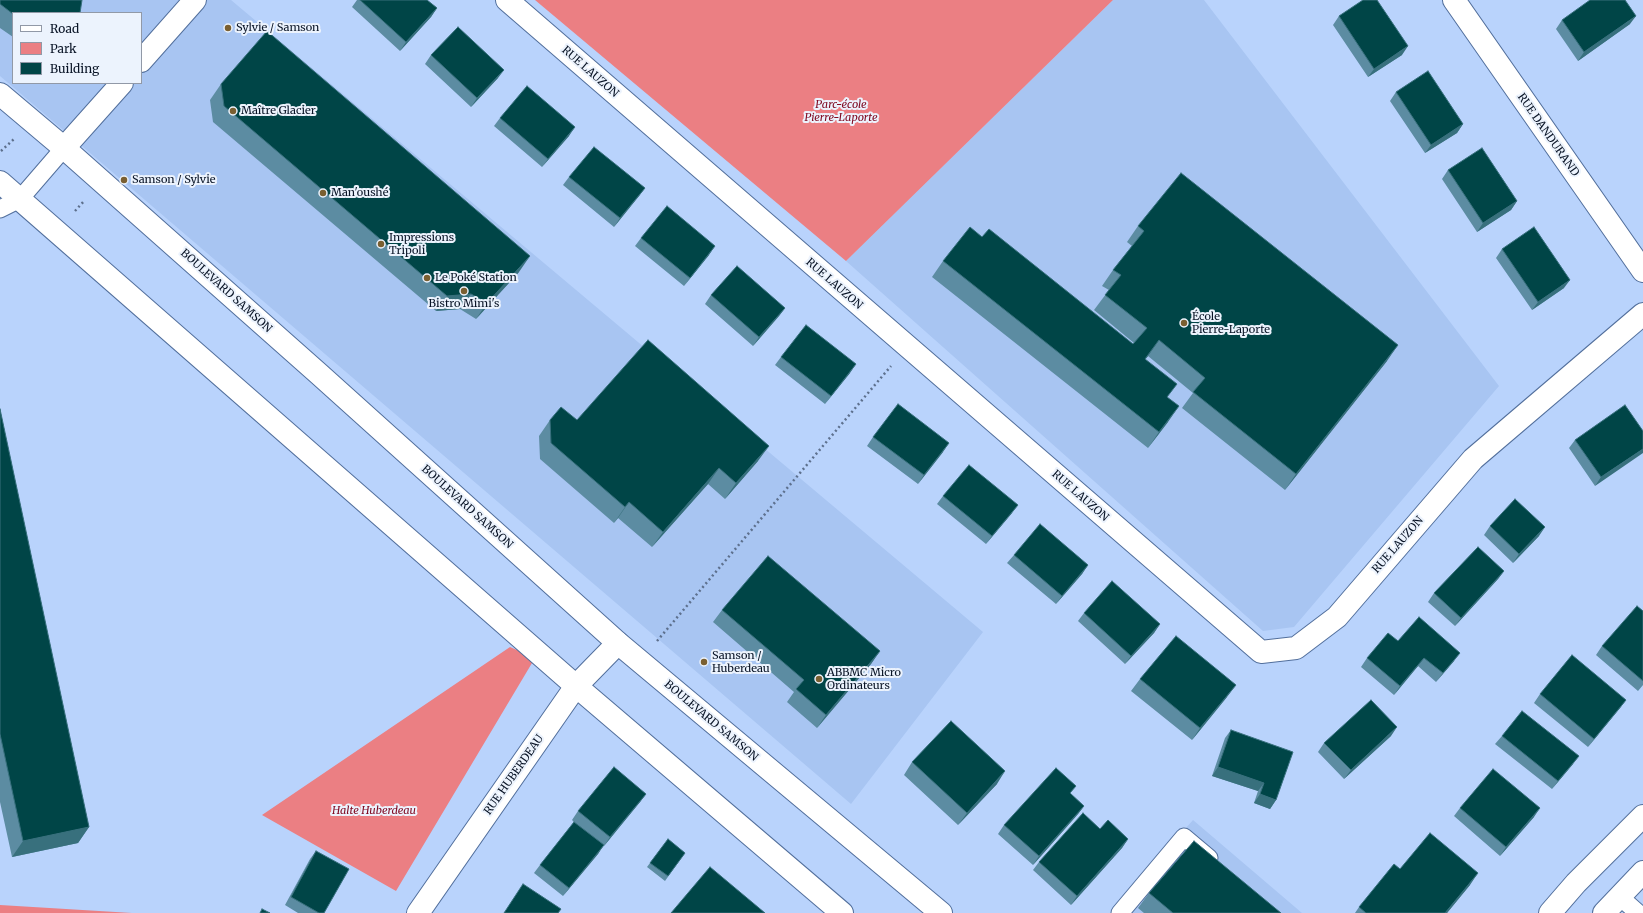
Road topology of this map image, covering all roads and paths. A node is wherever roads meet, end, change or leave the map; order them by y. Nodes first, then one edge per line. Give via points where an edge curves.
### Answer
1 (195, 0) edge
2 (507, 0) edge
3 (1459, 2) edge
4 (142, 60) edge
5 (121, 84) edge
6 (0, 94) edge
7 (17, 136) dead end
8 (64, 148) junction
9 (1, 151) dead end
10 (0, 182) edge
11 (20, 199) junction
12 (85, 200) dead end
13 (0, 209) edge
14 (75, 211) dead end
15 (1643, 271) edge
16 (1643, 314) edge
17 (892, 365) dead end
18 (618, 643) junction
19 (655, 643) dead end
20 (576, 686) junction
21 (1643, 816) edge
22 (1220, 868) edge
23 (1643, 872) edge
24 (1619, 896) junction
25 (418, 913) edge
26 (842, 913) edge
27 (941, 913) edge
28 (1120, 913) edge
29 (1550, 913) edge
30 (1604, 913) edge
31 (1638, 913) edge

1 - 4 street
2 - 16 street, RUE LAUZON via 1261,652 1296,648 1337,617 1473,459
3 - 15 street, RUE DANDURAND
5 - 8 street
6 - 8 street, BOULEVARD SAMSON
7 - 9 path
8 - 11 lane
8 - 18 street, BOULEVARD SAMSON
10 - 11 street
11 - 13 lane
11 - 20 street
12 - 14 path
17 - 19 path
18 - 20 street, RUE HUBERDEAU
18 - 27 street, BOULEVARD SAMSON
20 - 25 street, RUE HUBERDEAU
20 - 26 street
21 - 29 street
22 - 28 lane via 1184,837
23 - 24 street
24 - 30 street
24 - 31 lane

